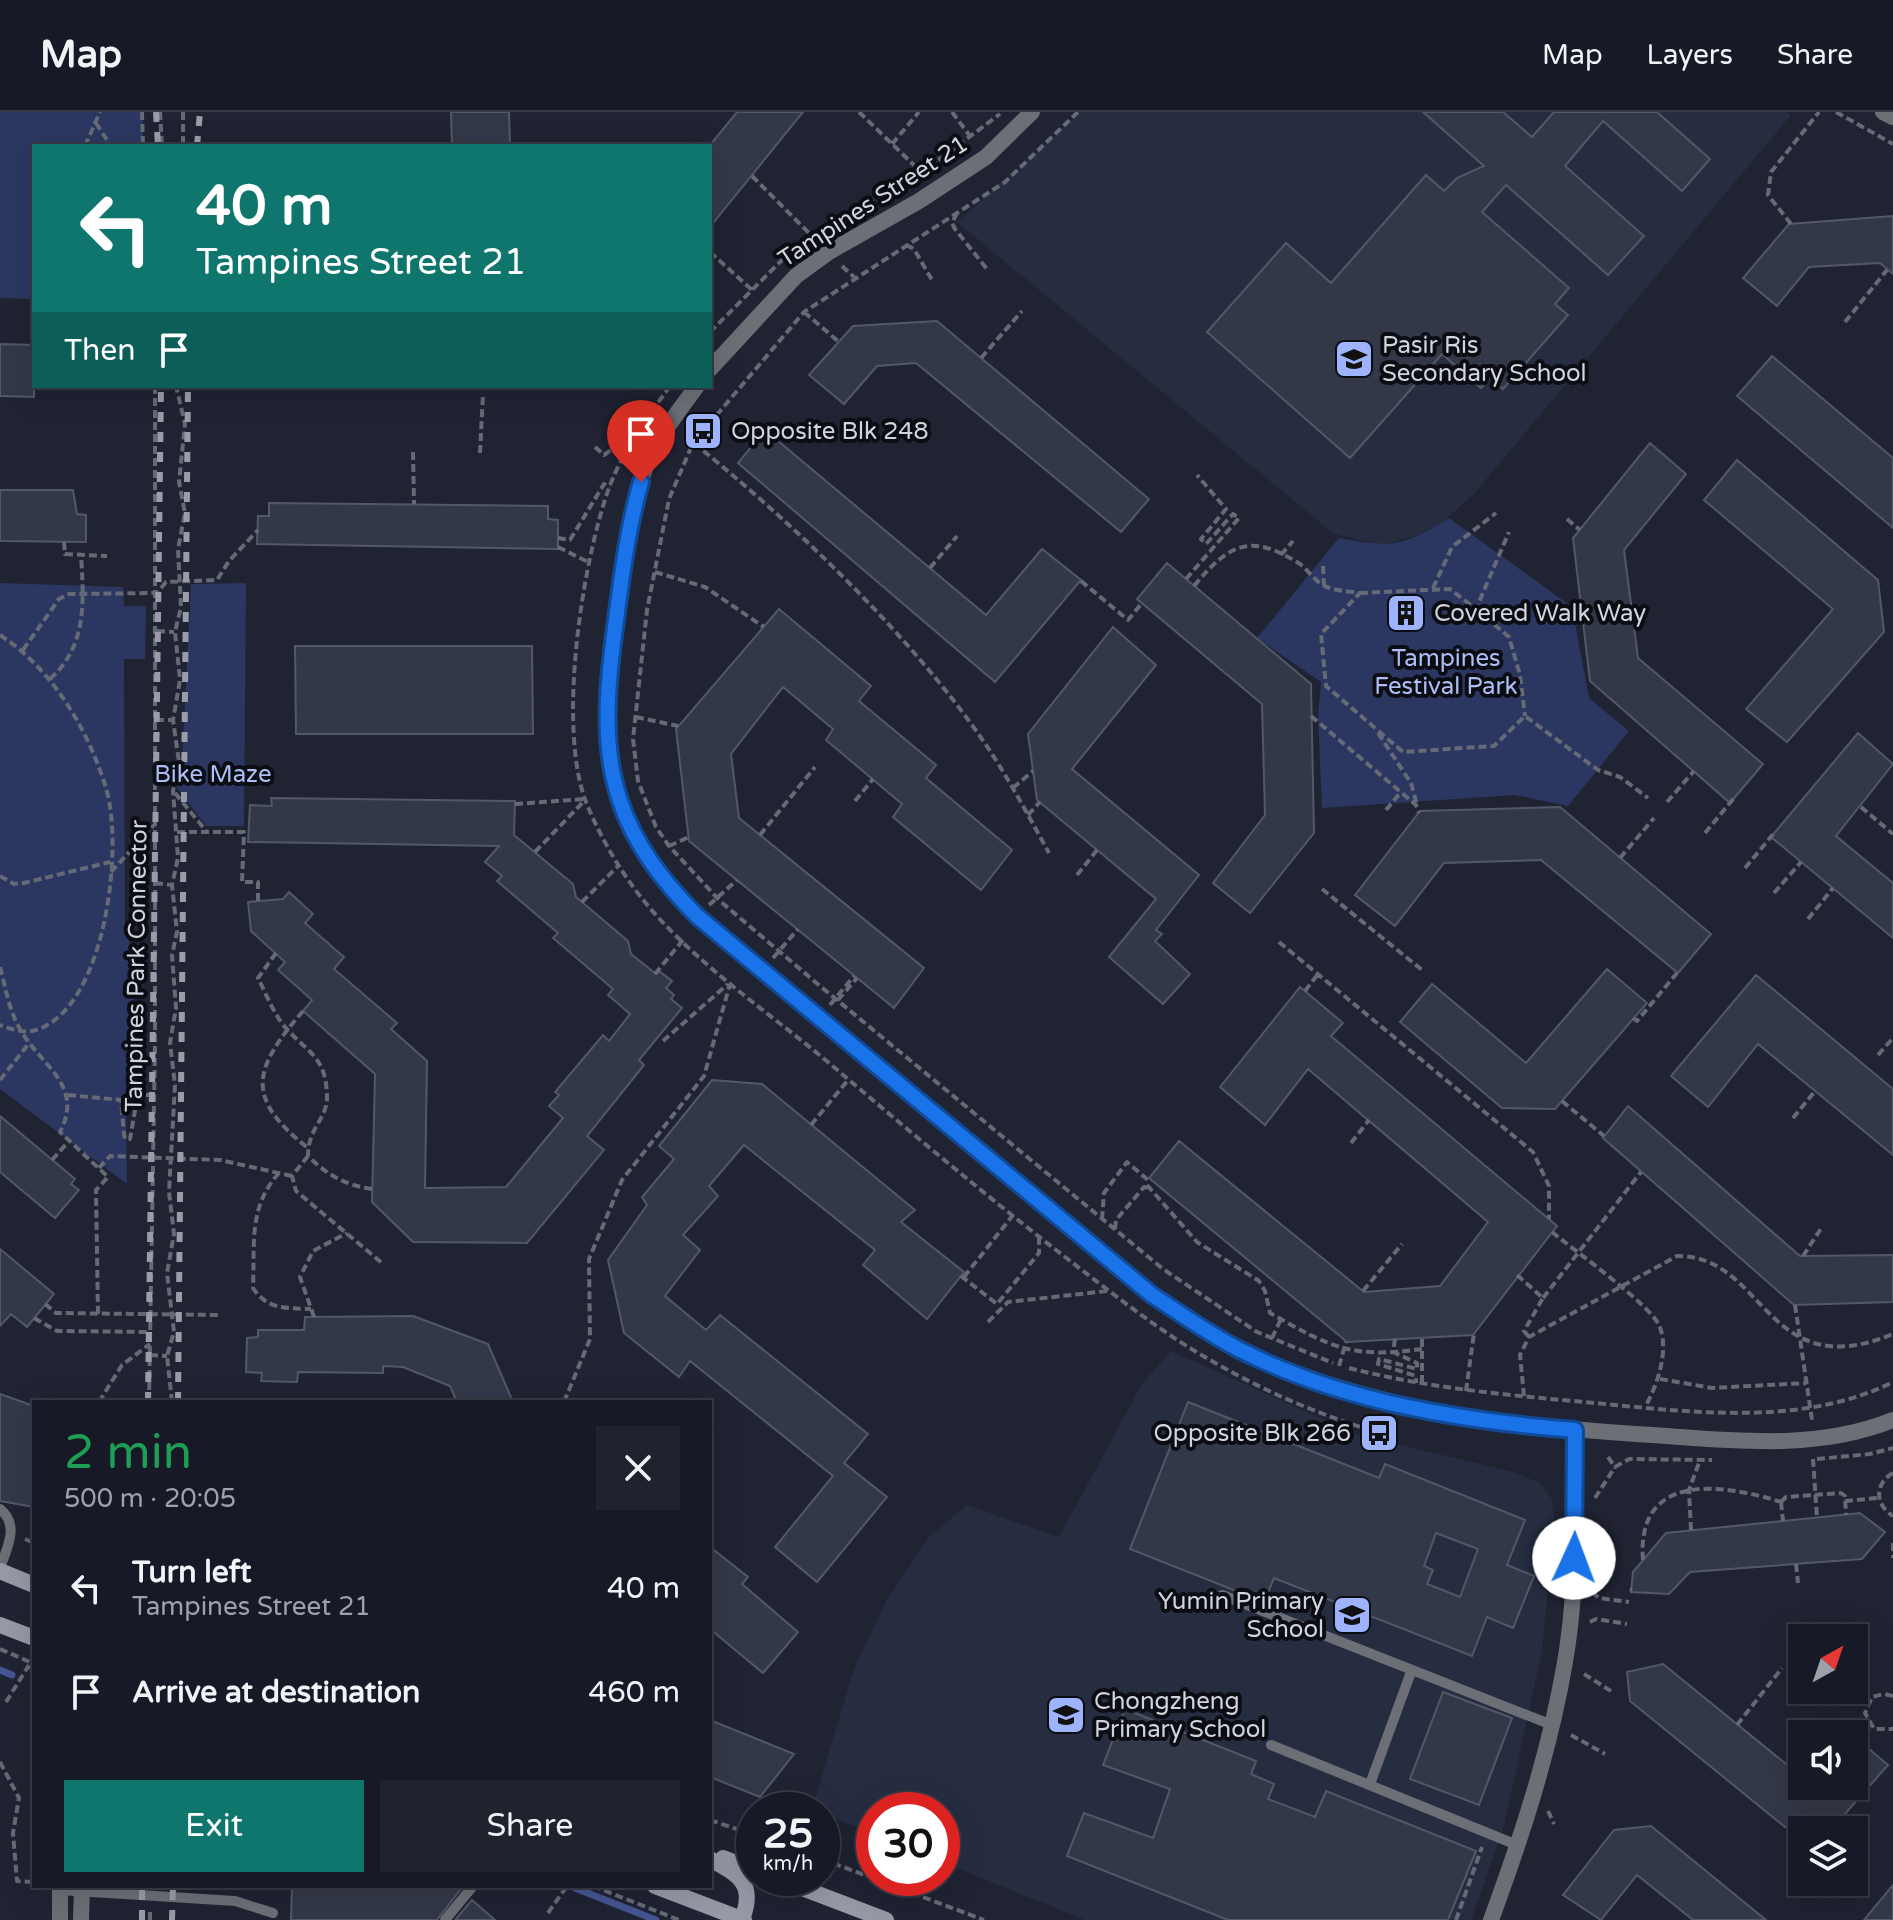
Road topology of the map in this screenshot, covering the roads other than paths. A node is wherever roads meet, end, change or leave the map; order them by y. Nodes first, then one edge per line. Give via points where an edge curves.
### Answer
1 (1032, 112) edge
2 (1883, 112) edge
3 (1893, 117) edge
4 (712, 367) edge
5 (696, 388) edge
6 (1893, 1420) edge
7 (1575, 1430) junction
8 (0, 1509) edge
9 (0, 1570) edge
10 (32, 1584) edge
11 (1222, 1595) dead end
12 (0, 1625) edge
13 (32, 1637) edge
14 (1411, 1672) junction
15 (1552, 1725) junction
16 (1271, 1745) dead end
17 (1370, 1784) junction
18 (1517, 1845) junction
19 (712, 1857) edge
20 (712, 1857) edge
21 (736, 1864) edge
22 (60, 1888) edge
23 (471, 1888) edge
24 (660, 1888) edge
25 (82, 1889) edge
26 (823, 1896) edge
27 (273, 1913) dead end
28 (60, 1920) edge
29 (81, 1920) edge
30 (445, 1920) edge
31 (743, 1920) edge
32 (886, 1920) edge
33 (1491, 1920) edge

1 - 4 street, Tampines Street 21 via 986,157 829,252 770,301
2 - 3 street
5 - 7 street via 650,457 632,512 606,709 619,803 667,886 1152,1295 1240,1350 1331,1386 1456,1415
6 - 7 street via 1868,1430 1786,1442
7 - 15 street via 1574,1558 1566,1658
8 - 9 lane via 8,1516 12,1534
9 - 10 main road
11 - 14 lane
12 - 13 main road
14 - 15 lane
14 - 17 lane
15 - 18 street
16 - 17 lane
17 - 18 lane
18 - 33 street
19 - 21 main road
20 - 31 main road via 748,1891
22 - 25 lane
22 - 28 street
23 - 30 lane
24 - 31 main road
25 - 27 lane via 235,1901
25 - 29 street
26 - 32 main road

